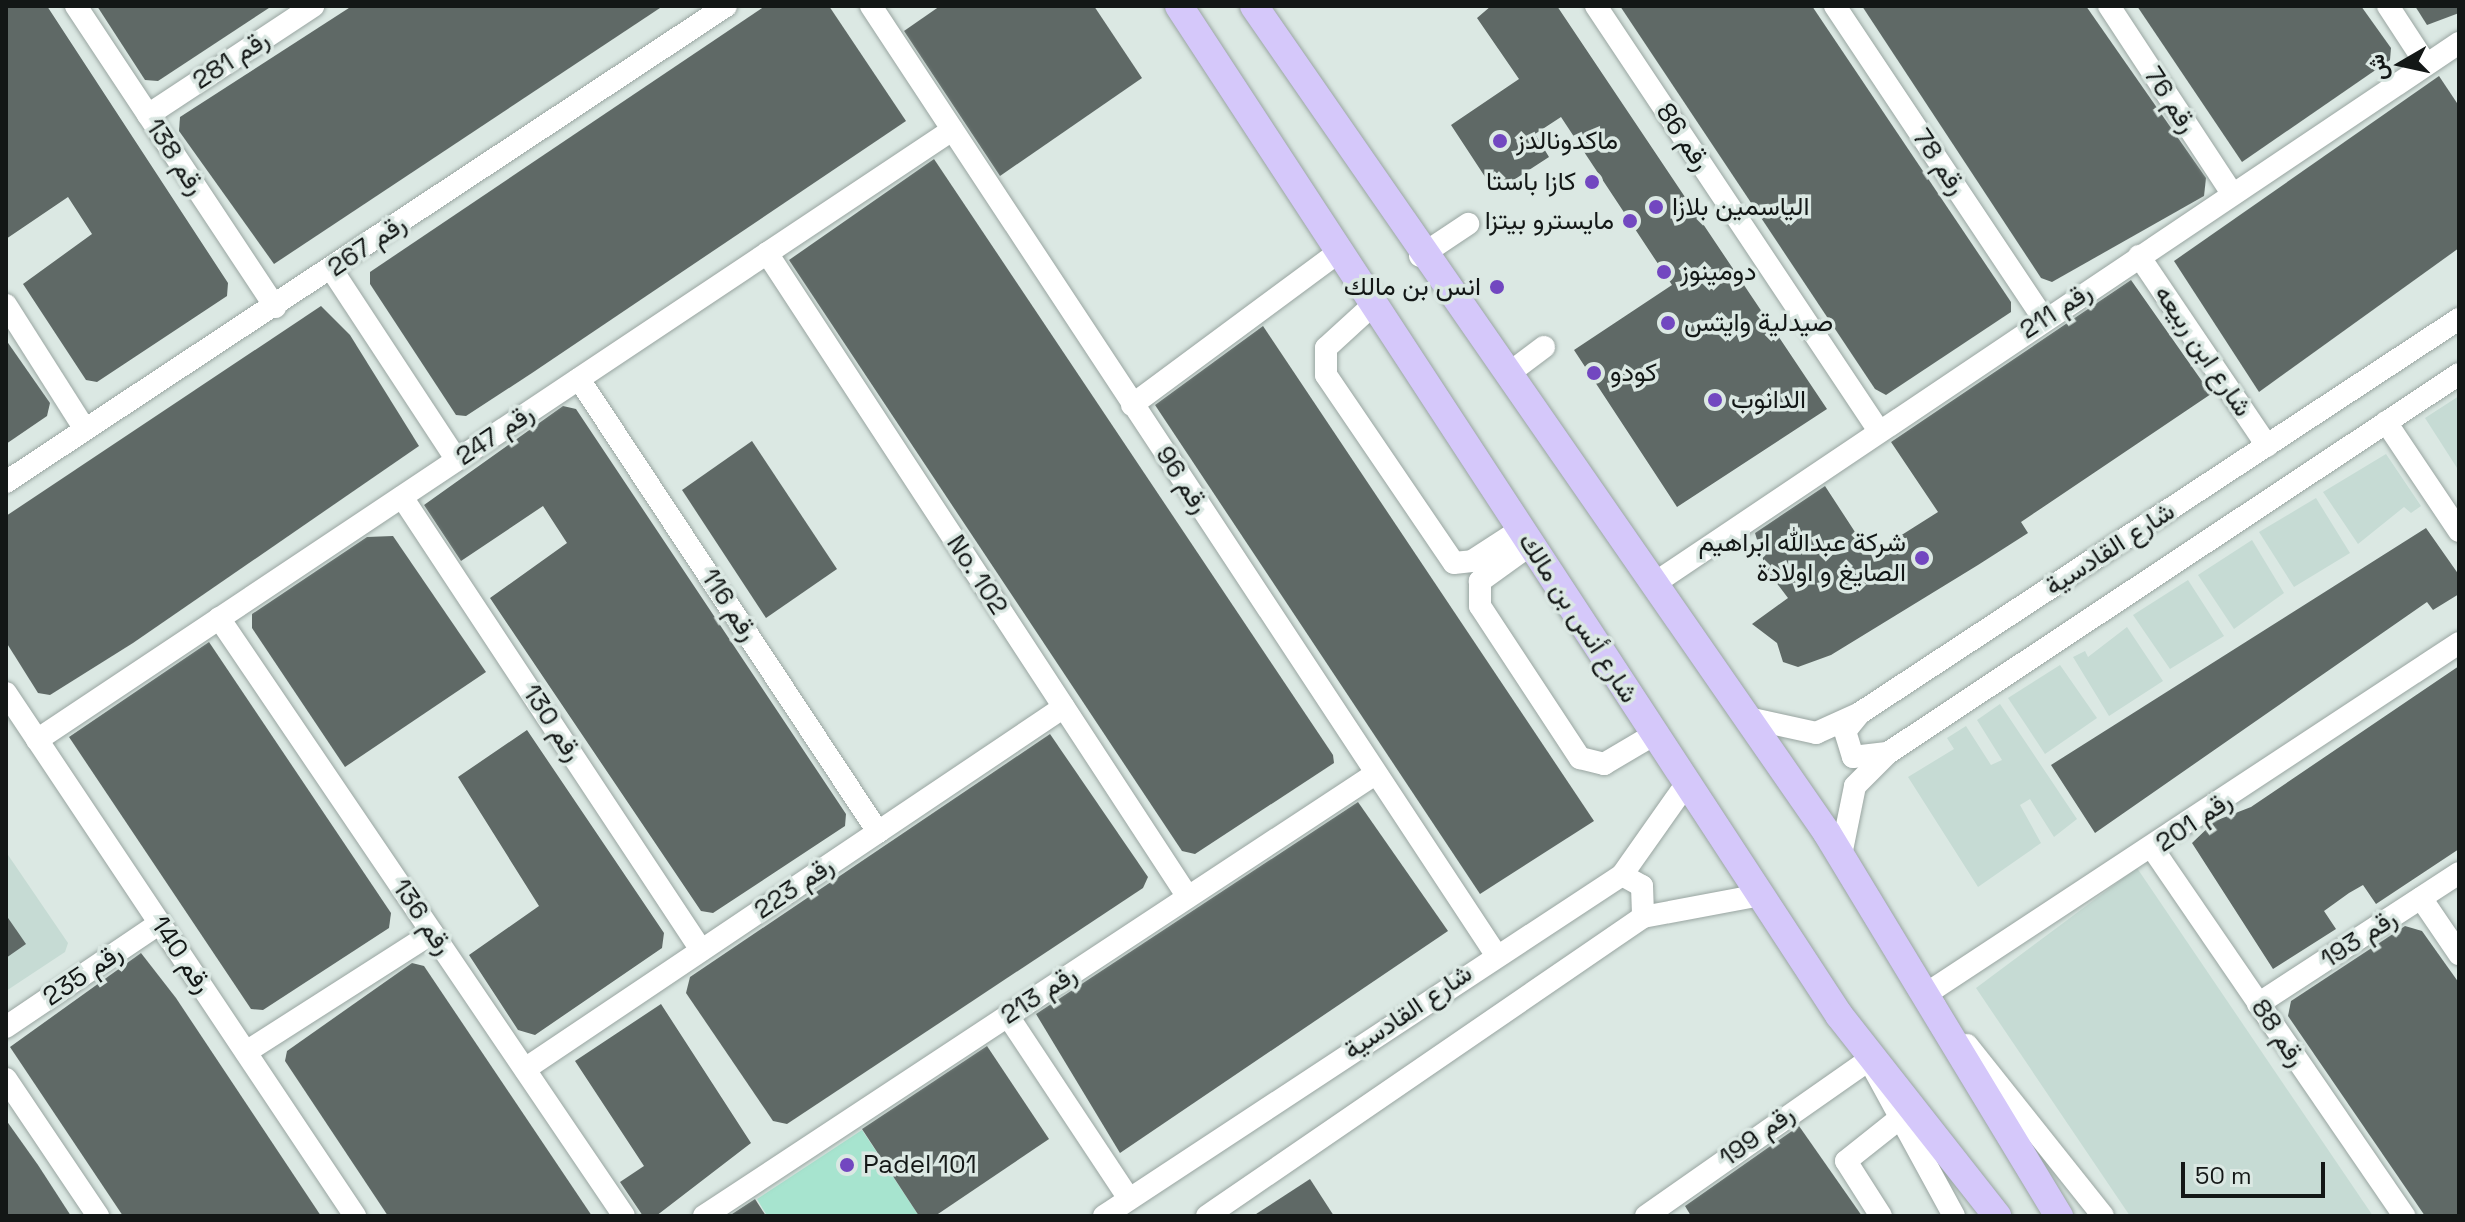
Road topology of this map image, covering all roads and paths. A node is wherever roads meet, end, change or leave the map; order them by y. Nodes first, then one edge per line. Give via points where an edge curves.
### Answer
1 (76, 6) edge
2 (313, 6) edge
3 (726, 6) edge
4 (871, 6) edge
5 (1162, 6) edge
6 (1179, 6) edge
7 (1254, 6) edge
8 (1596, 6) edge
9 (1835, 6) edge
10 (2109, 6) edge
11 (2388, 6) edge
12 (2459, 43) edge
13 (2426, 64) junction
14 (148, 115) junction
15 (952, 130) junction
16 (2232, 193) junction
17 (1468, 224) dead end
18 (1339, 252) junction
19 (767, 253) junction
20 (1420, 256) junction
21 (2139, 256) junction
22 (332, 270) junction
23 (1374, 304) junction
24 (6, 305) edge
25 (275, 307) junction
26 (2044, 319) junction
27 (2459, 319) edge
28 (1544, 347) dead end
29 (1508, 374) junction
30 (2459, 374) edge
31 (579, 379) junction
32 (1132, 405) junction
33 (2386, 422) junction
34 (84, 428) junction
35 (1877, 428) junction
36 (2267, 446) junction
37 (457, 460) junction
38 (6, 482) edge
39 (402, 497) junction
40 (2459, 531) edge
41 (1525, 537) junction
42 (1655, 583) junction
43 (219, 618) junction
44 (2459, 643) edge
45 (6, 693) edge
46 (1064, 707) junction
47 (1860, 713) junction
48 (1748, 718) junction
49 (1655, 734) junction
50 (37, 740) junction
51 (1888, 753) junction
52 (1375, 774) junction
53 (1687, 783) junction
54 (878, 832) junction
55 (2153, 849) junction
56 (1841, 855) junction
57 (2459, 873) edge
58 (1622, 875) junction
59 (1761, 895) junction
60 (1188, 897) junction
61 (2421, 898) junction
62 (1643, 917) junction
63 (160, 923) junction
64 (432, 933) junction
65 (701, 950) junction
66 (1495, 953) junction
67 (2459, 954) edge
68 (1926, 994) junction
69 (2258, 1004) junction
70 (1008, 1016) junction
71 (6, 1027) edge
72 (246, 1052) junction
73 (1869, 1060) junction
74 (525, 1069) junction
75 (6, 1079) edge
76 (1900, 1118) junction
77 (1129, 1199) junction
78 (1950, 1214) edge
79 (1650, 1215) edge
80 (98, 1216) edge
81 (355, 1216) edge
82 (624, 1216) edge
83 (704, 1216) edge
84 (1104, 1216) edge
85 (1207, 1216) edge
86 (1881, 1216) edge
87 (1997, 1216) edge
88 (2059, 1216) edge
89 (2103, 1216) edge
90 (2404, 1216) edge

1 - 14 street, رقم 138
2 - 14 street, رقم 281
3 - 22 street, رقم 267
4 - 15 street, رقم 96
5 - 18 main road
6 - 18 main road, شارع أنس بن مالك
7 - 20 main road
8 - 35 street, رقم 86
9 - 26 street, رقم 78
10 - 16 street, رقم 76
11 - 13 street
12 - 13 street, رقم 211
13 - 16 street, رقم 211
14 - 25 street, رقم 138
15 - 19 street, رقم 247
15 - 32 street, رقم 96
16 - 21 street, رقم 211
17 - 20 street
18 - 23 main road, شارع أنس بن مالك
18 - 32 street
19 - 31 street, رقم 247
19 - 46 street, No. 102
20 - 29 main road
21 - 26 street, رقم 211
21 - 36 street, شارع ابن ربيعه
22 - 25 street, رقم 267
22 - 37 street
23 - 41 main road, شارع أنس بن مالك
23 - 41 street via 1326,348 1326,375 1454,563 1472,561
24 - 34 street
25 - 34 street, رقم 267
26 - 35 street, رقم 211
27 - 36 street, شارع القادسية
28 - 29 street
29 - 42 main road
30 - 33 street, شارع القادسية
31 - 37 street, رقم 247
31 - 54 street, رقم 116
32 - 52 street, رقم 96
33 - 40 street
33 - 51 street, شارع القادسية
34 - 38 street, رقم 267
35 - 42 street, رقم 211
36 - 47 street, شارع القادسية
37 - 39 street, رقم 247
39 - 43 street, رقم 247
39 - 65 street, رقم 130
41 - 49 main road, شارع أنس بن مالك
41 - 49 street via 1480,581 1480,606 1580,758 1604,764
42 - 48 main road
43 - 50 street, رقم 247
43 - 64 street, رقم 136
44 - 55 street, رقم 201
45 - 50 street, رقم 140
46 - 54 street, رقم 223
46 - 60 street, No. 102
47 - 48 street, شارع القادسية via 1816,733
47 - 51 street via 1845,731 1853,757
48 - 56 main road
49 - 53 main road, شارع أنس بن مالك
50 - 63 street, رقم 140
51 - 56 street, شارع القادسية via 1855,786
52 - 60 street, رقم 213
52 - 66 street, رقم 96
53 - 58 street, شارع القادسية
53 - 59 main road, شارع أنس بن مالك
54 - 65 street, رقم 223
55 - 68 street, رقم 201
55 - 69 street, رقم 88
56 - 68 main road
57 - 61 street, رقم 193
58 - 62 street via 1642,886
58 - 66 street, شارع القادسية
59 - 62 street, شارع القادسية
59 - 73 main road, شارع أنس بن مالك
60 - 70 street, رقم 213
61 - 67 street
61 - 69 street, رقم 193
62 - 85 street, شارع القادسية
63 - 71 street, رقم 235
63 - 72 street, رقم 140
64 - 72 street
64 - 74 street, رقم 136
65 - 74 street, رقم 223
66 - 77 street, شارع القادسية
68 - 88 main road
68 - 89 street
69 - 90 street, رقم 88
70 - 77 street
70 - 83 street, رقم 213
72 - 81 street, رقم 140
73 - 76 street
73 - 79 street, رقم 199
73 - 87 main road, شارع أنس بن مالك
74 - 82 street, رقم 136
75 - 80 street
76 - 78 street
76 - 86 street via 1846,1161
77 - 84 street, شارع القادسية

